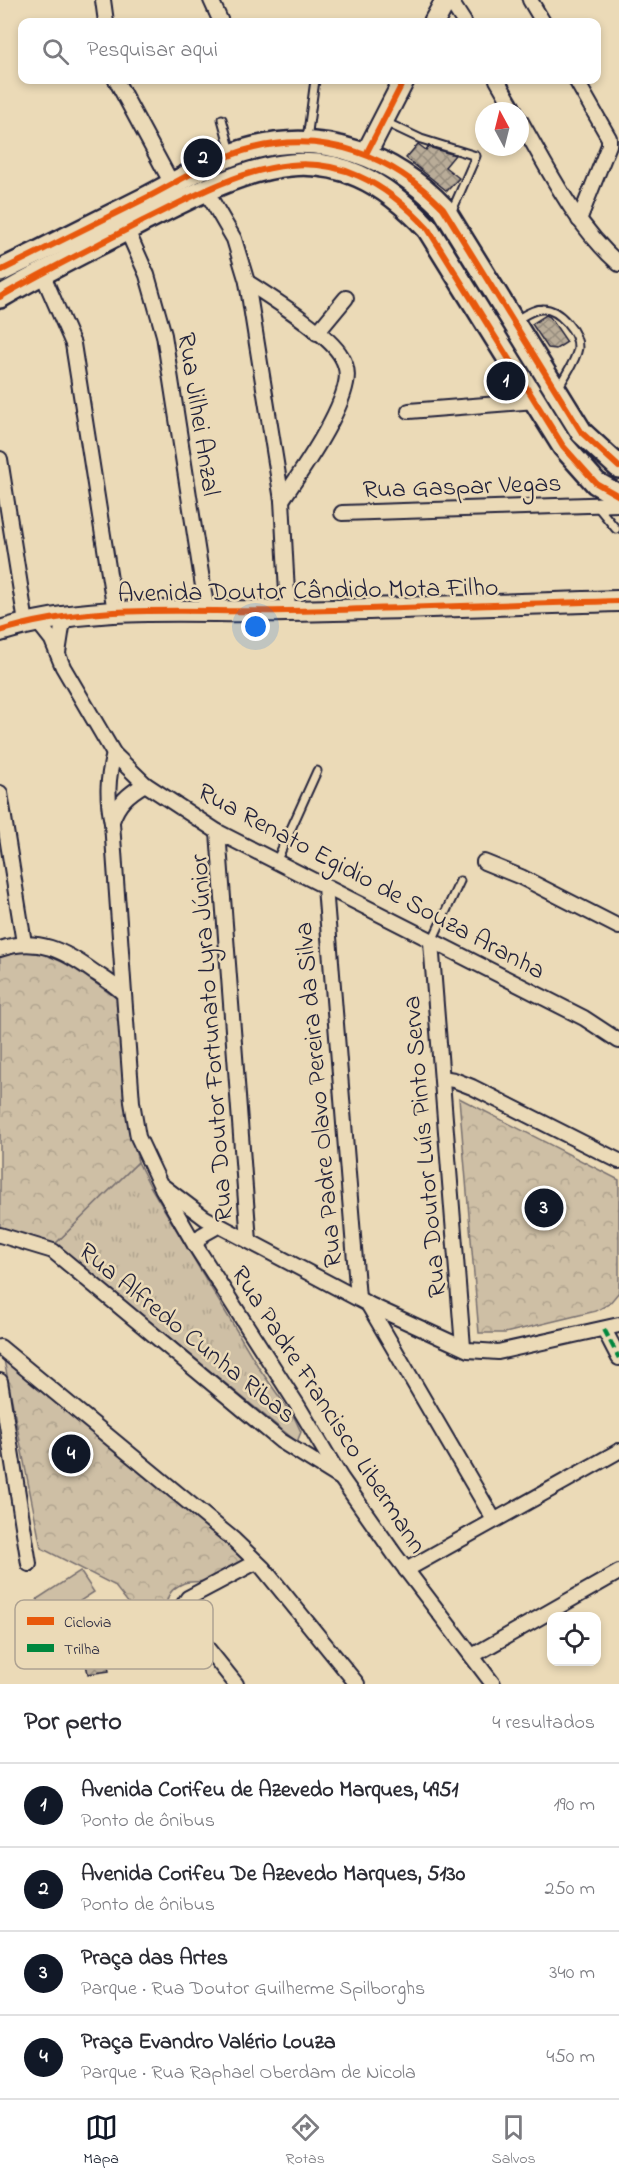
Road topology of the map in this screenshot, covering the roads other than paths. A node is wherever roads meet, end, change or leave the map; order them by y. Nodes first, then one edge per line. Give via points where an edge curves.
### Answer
1 (103, 0) edge
2 (211, 0) edge
3 (448, 0) edge
4 (530, 0) edge
5 (105, 18) edge
6 (219, 18) edge
7 (437, 18) edge
8 (461, 18) edge
9 (541, 18) edge
10 (118, 84) edge
11 (314, 84) edge
12 (402, 84) edge
13 (499, 84) edge
14 (578, 84) edge
15 (510, 102) edge
16 (222, 119) dead end
17 (382, 121) junction
18 (529, 135) edge
19 (306, 141) junction
20 (366, 154) junction
21 (232, 156) junction
22 (172, 184) junction
23 (206, 189) junction
24 (449, 218) junction
25 (579, 220) junction
26 (127, 230) junction
27 (619, 264) edge
28 (0, 272) edge
29 (42, 273) junction
30 (247, 282) junction
31 (0, 297) edge
32 (346, 298) dead end
33 (513, 322) junction
34 (317, 333) junction
35 (556, 392) junction
36 (536, 400) junction
37 (409, 411) dead end
38 (0, 459) edge
39 (619, 467) edge
40 (619, 496) edge
41 (282, 500) junction
42 (619, 504) edge
43 (596, 505) junction
44 (342, 513) dead end
45 (616, 530) dead end
46 (619, 601) edge
47 (288, 611) junction
48 (115, 612) junction
49 (207, 612) junction
50 (68, 617) junction
51 (31, 622) junction
52 (0, 631) edge
53 (57, 655) junction
54 (114, 754) junction
55 (317, 771) dead end
56 (145, 784) junction
57 (0, 793) edge
58 (112, 823) junction
59 (218, 832) junction
60 (276, 862) junction
61 (484, 862) dead end
62 (460, 881) dead end
63 (325, 887) junction
64 (619, 927) edge
65 (431, 942) junction
66 (24, 943) junction
67 (0, 949) edge
68 (124, 994) junction
69 (619, 1041) edge
70 (442, 1078) junction
71 (619, 1161) edge
72 (160, 1184) junction
73 (206, 1218) junction
74 (219, 1226) junction
75 (186, 1231) junction
76 (0, 1235) edge
77 (249, 1240) junction
78 (195, 1245) junction
79 (363, 1301) junction
80 (619, 1325) edge
81 (604, 1329) junction
82 (0, 1347) edge
83 (463, 1347) junction
84 (619, 1358) edge
85 (0, 1382) edge
86 (619, 1451) edge
87 (341, 1478) junction
88 (494, 1520) junction
89 (256, 1563) junction
90 (29, 1564) dead end
91 (406, 1570) junction
92 (619, 1572) edge
93 (187, 1600) edge
94 (213, 1655) edge
95 (472, 1656) junction
96 (236, 1684) edge
97 (357, 1684) edge
98 (494, 1684) edge

1 - 5 street
2 - 6 street
3 - 7 main road
3 - 8 street
4 - 9 street
10 - 22 street
11 - 19 lane
12 - 17 main road
13 - 15 street
14 - 25 street via 609,138 606,155
16 - 21 lane
17 - 20 main road
17 - 24 lane via 421,139 476,156
18 - 25 street
19 - 20 main road
19 - 21 main road via 253,148
20 - 24 main road via 427,191
21 - 22 main road
22 - 28 main road
23 - 26 main road
23 - 30 street via 234,239
23 - 36 main road via 261,168 315,164 338,169 385,190 406,204 428,228
24 - 33 main road
25 - 27 street
26 - 29 main road
26 - 49 street, Rua Jilhei Anzal via 147,274 164,335
29 - 31 main road
29 - 48 street via 73,344
30 - 34 street
30 - 41 street
32 - 34 street
33 - 35 main road
33 - 35 lane via 542,309 571,327 578,339 578,351
34 - 41 street via 342,358 347,381 312,454
35 - 39 main road via 582,433
36 - 37 street
36 - 40 main road via 580,466 596,483
38 - 51 street
41 - 47 street
42 - 43 street, Rua Gaspar Vegas
43 - 44 street, Rua Gaspar Vegas
43 - 45 lane
46 - 47 main road, Avenida Doutor Cândido Mota Filho
47 - 49 main road, Avenida Doutor Cândido Mota Filho
48 - 49 main road, Avenida Doutor Cândido Mota Filho
48 - 50 main road, Avenida Doutor Cândido Mota Filho
50 - 51 main road, Avenida Doutor Cândido Mota Filho
50 - 53 street
51 - 52 main road, Avenida Doutor Cândido Mota Filho
51 - 53 street, Rua Renato Egidio de Souza Aranha via 52,640
53 - 54 street, Rua Renato Egidio de Souza Aranha
54 - 56 street, Rua Renato Egidio de Souza Aranha
54 - 58 street via 107,782
55 - 60 lane
56 - 58 street via 125,797
56 - 59 street, Rua Renato Egidio de Souza Aranha
57 - 66 street
58 - 68 street
59 - 60 street, Rua Renato Egidio de Souza Aranha
59 - 77 street, Rua Doutor Fortunato Lyra Júnior
60 - 63 street, Rua Renato Egidio de Souza Aranha
61 - 64 street
62 - 65 lane
63 - 65 street, Rua Renato Egidio de Souza Aranha
63 - 79 street, Rua Padre Olavo Pereira da Silva
65 - 69 street, Rua Renato Egidio de Souza Aranha via 584,1018
65 - 70 street, Rua Doutor Luís Pinto Serva
66 - 67 street
66 - 68 street via 41,944 73,956
68 - 72 street via 138,1137
70 - 71 street via 472,1088
70 - 83 street, Rua Doutor Luís Pinto Serva
72 - 73 street
72 - 75 street, Rua Padre Francisco Libermann
73 - 74 street
73 - 75 street
74 - 77 street
74 - 78 street via 202,1234
75 - 78 street, Rua Padre Francisco Libermann
76 - 87 street, Rua Alfredo Cunha Ribas via 52,1251 281,1441
77 - 79 street
78 - 87 street, Rua Padre Francisco Libermann
79 - 83 street
79 - 88 street
80 - 81 street
81 - 83 street via 498,1352
81 - 84 street
82 - 89 street via 234,1540
85 - 90 street
86 - 88 street
87 - 91 street, Rua Padre Francisco Libermann
88 - 91 street
89 - 93 street
89 - 97 street
91 - 95 street, Rua Padre Francisco Libermann
92 - 95 street
94 - 96 street
95 - 98 street, Rua Padre Francisco Libermann

